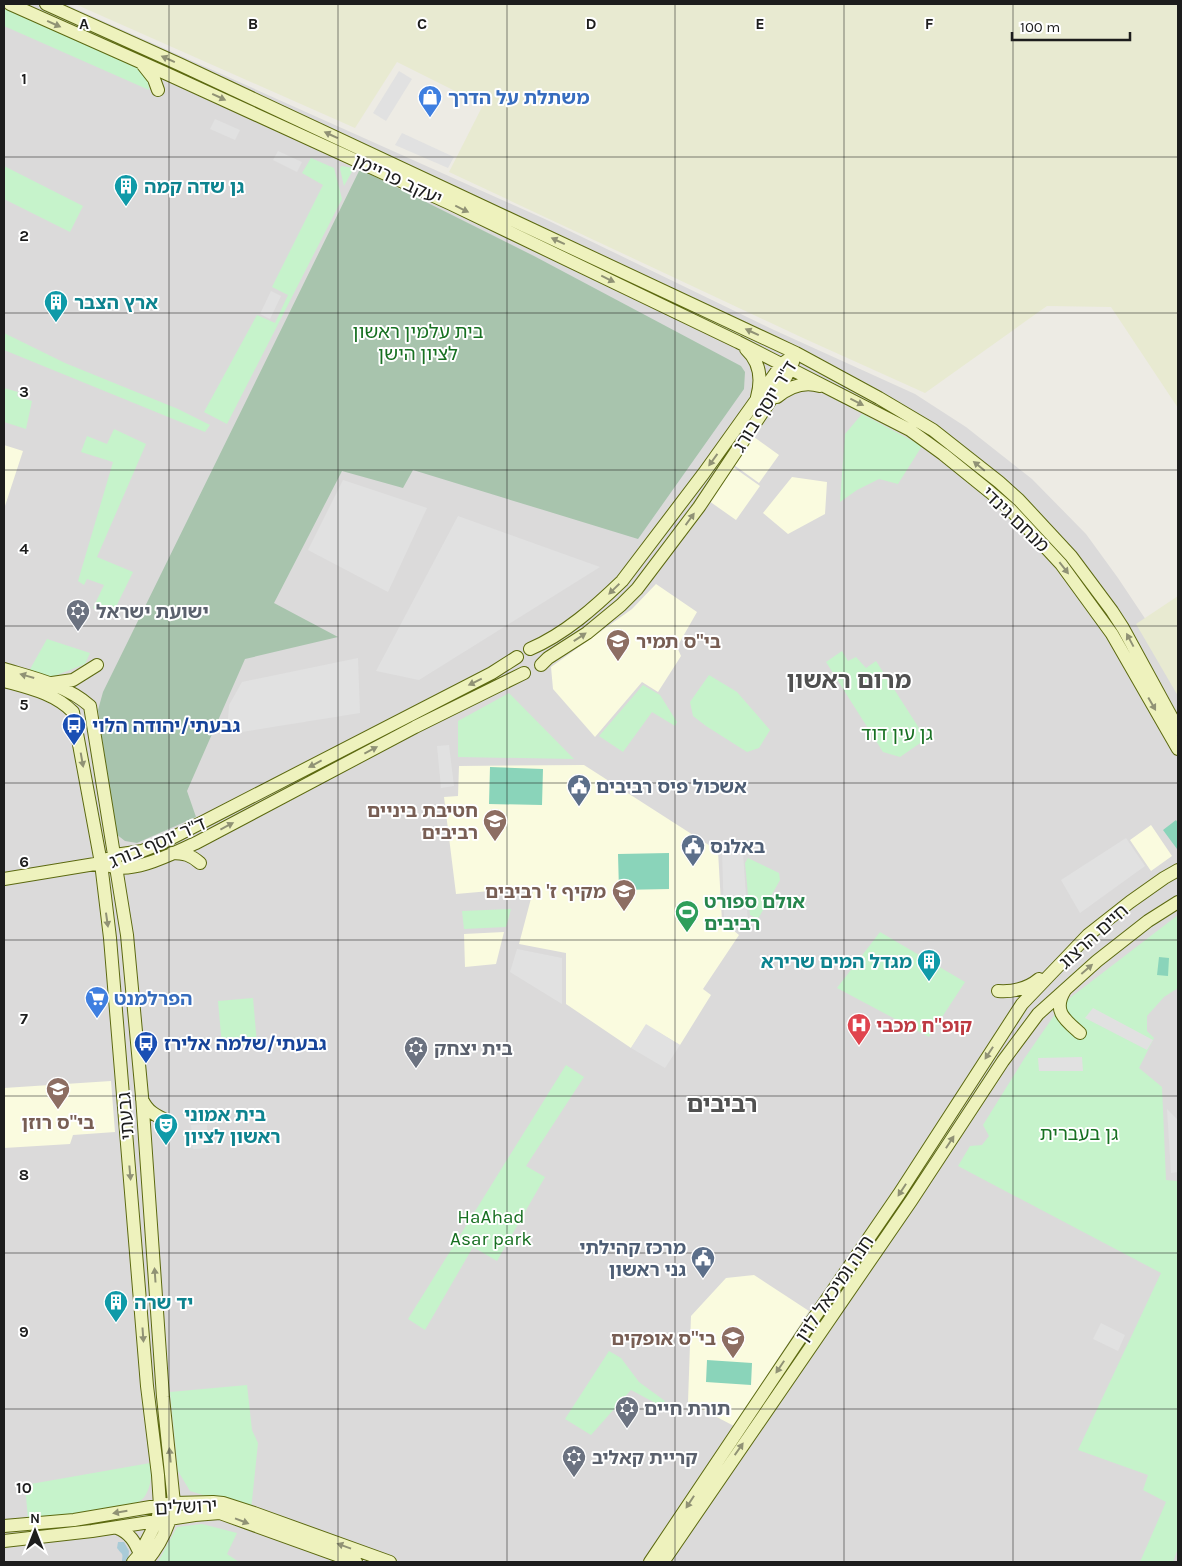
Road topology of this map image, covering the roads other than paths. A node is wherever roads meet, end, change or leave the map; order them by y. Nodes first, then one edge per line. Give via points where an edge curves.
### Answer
1 (10, 4) edge
2 (46, 4) edge
3 (140, 62) junction
4 (187, 82) junction
5 (738, 342) junction
6 (796, 353) junction
7 (787, 366) junction
8 (833, 390) junction
9 (761, 404) junction
10 (530, 649) junction
11 (517, 657) junction
12 (541, 665) junction
13 (97, 666) dead end
14 (4, 669) edge
15 (524, 673) junction
16 (4, 681) edge
17 (51, 683) junction
18 (1178, 729) edge
19 (1178, 749) edge
20 (111, 835) junction
21 (142, 851) junction
22 (172, 853) junction
23 (115, 855) junction
24 (100, 863) junction
25 (200, 863) dead end
26 (117, 868) junction
27 (1178, 868) edge
28 (4, 879) edge
29 (1178, 902) edge
30 (1068, 956) junction
31 (1066, 987) junction
32 (998, 991) dead end
33 (1016, 1012) joint
34 (1032, 1022) joint
35 (1080, 1033) dead end
36 (142, 1096) junction
37 (168, 1121) dead end
38 (158, 1475) junction
39 (172, 1481) junction
40 (174, 1503) junction
41 (223, 1503) junction
42 (160, 1506) junction
43 (139, 1509) junction
44 (171, 1518) junction
45 (157, 1521) junction
46 (4, 1526) edge
47 (117, 1528) junction
48 (4, 1540) edge
49 (140, 1560) edge
50 (356, 1562) edge
51 (390, 1562) edge
52 (650, 1562) edge
53 (663, 1562) edge

1 -> 3 main road, יעקב פריימן
6 -> 2 main road, יעקב פריימן
3 - 4 main road, יעקב פריימן
3 - 4 main road via 159,90
4 -> 5 main road, יעקב פריימן
5 - 7 main road, יעקב פריימן
5 - 9 main road via 758,366
6 - 7 main road, ד"ר יוסף בורג
18 -> 6 main road, מנחם גינדי via 1112,611 1071,556 1019,500 933,430
7 - 8 main road, מנחם גינדי
7 - 9 main road, ד"ר יוסף בורג
8 - 9 main road via 817,385 797,385
8 -> 19 main road, מנחם גינדי via 910,430 1010,509 1061,564 1112,634
9 -> 10 main road, ד"ר יוסף בורג via 622,581 570,626
12 -> 9 main road, ד"ר יוסף בורג via 598,624 637,589 699,507
10 - 11 main road
10 - 12 main road via 540,655
11 - 15 main road via 517,665
11 -> 21 main road, ד"ר יוסף בורג via 190,830
12 - 15 main road via 533,674
13 - 17 main road via 73,680
17 -> 14 main road
22 -> 15 main road, ד"ר יוסף בורג
16 -> 24 main road, גבעתי via 48,694 73,712
17 - 20 main road, גבעתי via 90,706
20 - 21 main road via 119,843
20 - 23 main road, גבעתי
21 - 23 main road, ד"ר יוסף בורג
22 - 25 main road via 187,854
22 - 26 main road, ד"ר יוסף בורג via 141,865
23 - 24 main road, ד"ר יוסף בורג
23 - 26 main road, גבעתי
24 - 26 main road, ד"ר יוסף בורג
24 - 28 main road
24 -> 38 main road, גבעתי via 110,938 147,1386
26 - 36 main road, גבעתי via 127,935
27 - 30 main road, חיים הרצוג via 1088,935
31 -> 29 main road, חיים הרצוג via 1148,921
30 - 32 main road via 1035,983 1021,989
30 - 33 main road, חיים הרצוג
31 - 34 main road, חיים הרצוג
31 - 35 main road via 1061,996 1060,1011
33 -> 52 main road, חנה ומיכאל לוין via 899,1194
53 -> 34 main road, חנה ומיכאל לוין
36 - 37 main road via 151,1113
39 -> 36 main road, גבעתי
38 - 42 main road, גבעתי
38 - 43 main road via 153,1495
39 - 40 main road, גבעתי
39 - 41 main road via 189,1495
40 - 41 main road, ירושלים
40 - 42 main road, ירושלים
40 - 44 main road, גבעתי
51 -> 41 main road, ירושלים
42 - 43 main road, ירושלים
42 - 45 main road, גבעתי
43 -> 46 main road, ירושלים via 74,1520
44 - 45 main road, ירושלים
44 - 49 main road, גבעתי via 164,1535
44 -> 50 main road, ירושלים via 216,1513 226,1515
45 - 47 main road, ירושלים
45 - 49 main road, גבעתי
47 - 48 main road, ירושלים
47 - 49 main road via 128,1533 135,1542

